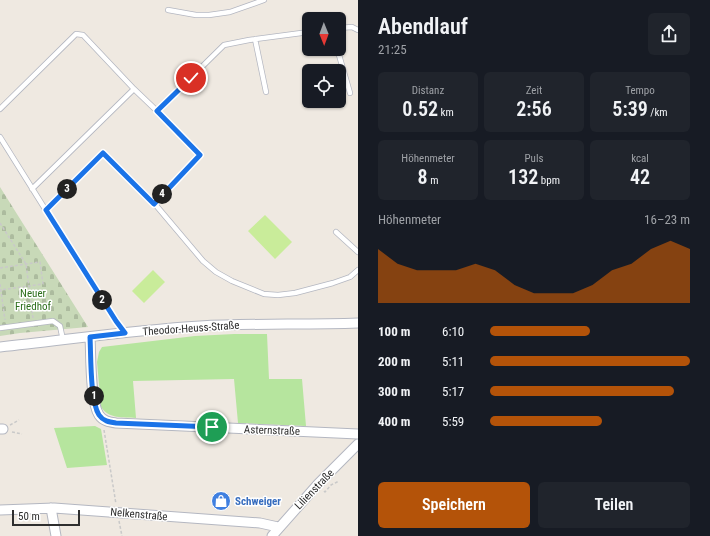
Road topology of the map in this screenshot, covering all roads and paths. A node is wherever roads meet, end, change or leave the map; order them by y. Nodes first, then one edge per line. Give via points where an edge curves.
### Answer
1 (264, 0) edge
2 (168, 10) dead end
3 (346, 27) edge
4 (358, 30) edge
5 (302, 33) edge
6 (255, 39) junction
7 (339, 56) edge
8 (134, 89) junction
9 (266, 92) dead end
10 (350, 93) dead end
11 (0, 109) edge
12 (157, 111) junction
13 (0, 137) edge
14 (32, 189) junction
15 (154, 204) junction
16 (46, 210) junction
17 (0, 223) edge
18 (336, 232) dead end
19 (358, 252) edge
20 (26, 264) junction
21 (0, 268) edge
22 (358, 270) edge
23 (0, 284) edge
24 (28, 286) junction
25 (0, 290) edge
26 (358, 322) edge
27 (34, 324) junction
28 (7, 327) junction
29 (0, 328) edge
30 (125, 333) junction
31 (90, 337) junction
32 (63, 340) junction
33 (0, 347) edge
34 (105, 421) junction
35 (358, 434) edge
36 (358, 444) edge
37 (51, 508) junction
38 (0, 510) edge
39 (117, 512) junction
40 (278, 527) junction
41 (56, 536) edge
42 (122, 536) edge
43 (272, 536) edge

1 - 2 lane via 230,12 209,15
3 - 4 lane
5 - 6 lane
6 - 9 lane
6 - 12 lane via 224,45
7 - 10 lane
8 - 11 lane via 83,35 76,34
8 - 12 lane
8 - 14 lane
12 - 15 lane via 200,155
13 - 14 lane
14 - 16 lane
15 - 16 lane via 103,153
15 - 22 lane via 203,261 216,272 264,294 278,295 315,288 350,277
16 - 30 lane
17 - 20 path
18 - 19 lane
20 - 21 path
20 - 24 path
20 - 24 path via 40,262 43,284
23 - 25 path
24 - 25 path
24 - 27 path
25 - 28 path
26 - 30 street, Theodor-Heuss-Straße via 207,325
27 - 28 lane
27 - 32 lane via 52,321 60,326
28 - 29 lane
30 - 31 street, Theodor-Heuss-Straße
31 - 32 street, Theodor-Heuss-Straße
31 - 34 street via 93,392 99,416
32 - 33 street, Theodor-Heuss-Straße
34 - 35 street, Asternstraße
34 - 39 path via 104,430
36 - 40 street, Lilienstraße
37 - 38 street, Nelkenstraße
37 - 39 street, Nelkenstraße
37 - 41 street
39 - 40 street, Nelkenstraße via 260,523
39 - 42 path
40 - 43 street, Lilienstraße

